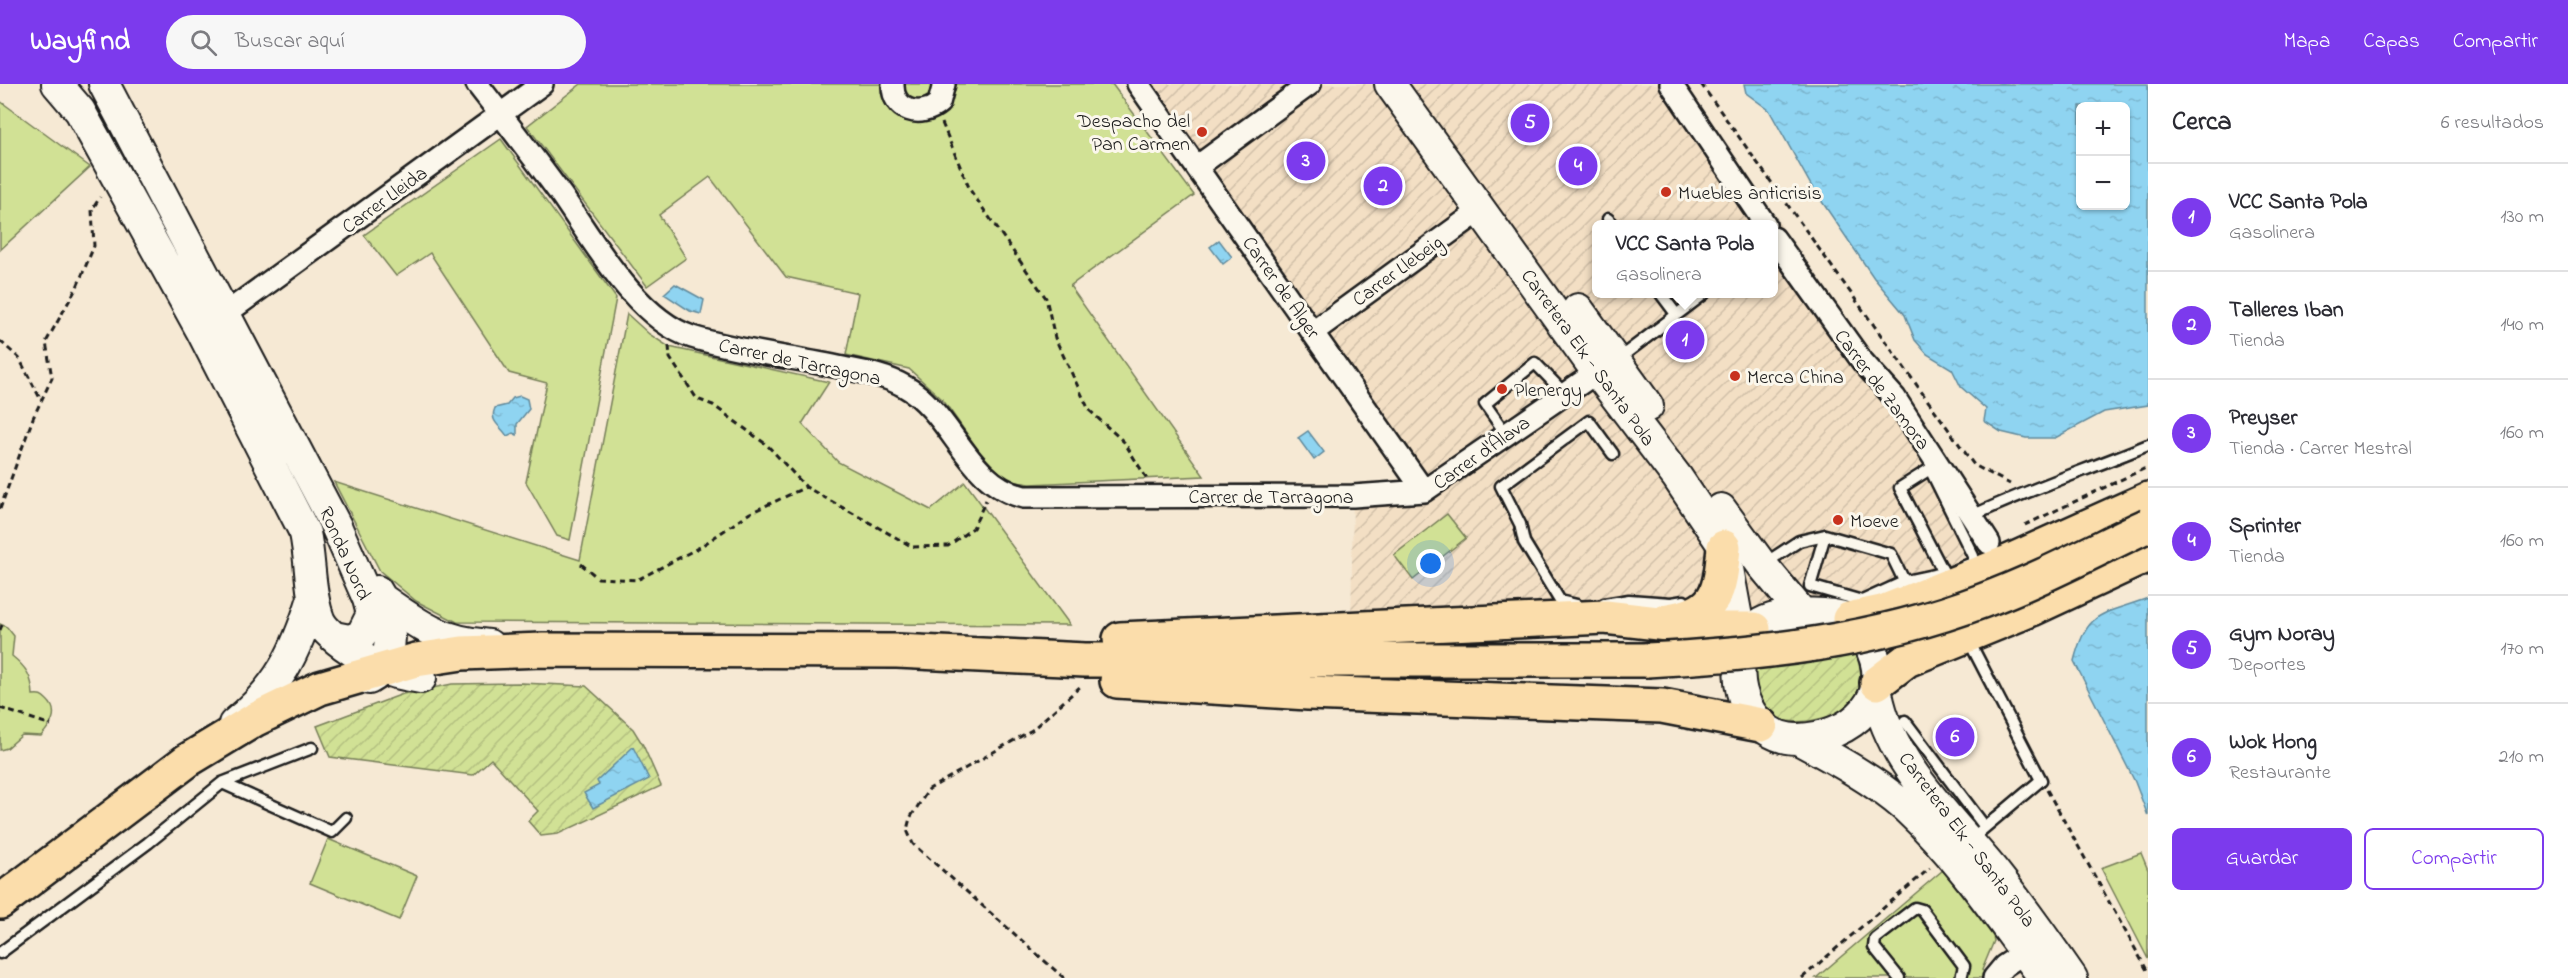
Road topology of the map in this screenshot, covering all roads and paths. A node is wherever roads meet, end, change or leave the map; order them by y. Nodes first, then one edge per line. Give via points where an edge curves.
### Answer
1 (57, 84) edge
2 (104, 84) edge
3 (477, 84) edge
4 (542, 84) edge
5 (893, 84) edge
6 (944, 84) edge
7 (1138, 84) edge
8 (1310, 84) edge
9 (1390, 84) edge
10 (1413, 84) edge
11 (1671, 84) edge
12 (1701, 84) edge
13 (933, 108) junction
14 (501, 114) junction
15 (1198, 166) junction
16 (114, 172) junction
17 (1482, 209) junction
18 (1761, 220) edge
19 (1778, 244) edge
20 (1665, 298) edge
21 (1698, 298) edge
22 (225, 314) junction
23 (1676, 314) junction
24 (668, 326) junction
25 (1313, 332) junction
26 (0, 341) edge
27 (1606, 366) junction
28 (1565, 394) junction
29 (41, 400) junction
30 (1506, 434) junction
31 (2148, 445) edge
32 (1613, 454) dead end
33 (1401, 457) junction
34 (2148, 467) edge
35 (993, 485) junction
36 (806, 487) junction
37 (1424, 491) junction
38 (1375, 495) junction
39 (2018, 495) junction
40 (1159, 496) junction
41 (2148, 499) edge
42 (0, 509) edge
43 (1972, 516) junction
44 (2148, 525) edge
45 (1825, 535) junction
46 (1989, 543) joint
47 (1724, 547) junction
48 (2148, 555) edge
49 (352, 564) junction
50 (581, 564) dead end
51 (1762, 565) junction
52 (1961, 572) junction
53 (1908, 591) junction
54 (313, 597) junction
55 (1715, 598) junction
56 (382, 599) junction
57 (1802, 613) junction
58 (1849, 619) junction
59 (1661, 621) junction
60 (2, 625) dead end
61 (0, 630) edge
62 (1745, 636) junction
63 (334, 637) junction
64 (1952, 642) junction
65 (543, 650) junction
66 (910, 659) junction
67 (382, 668) junction
68 (1087, 669) junction
69 (420, 678) junction
70 (1877, 688) junction
71 (336, 699) junction
72 (0, 708) edge
73 (1905, 722) dead end
74 (51, 725) dead end
75 (1761, 725) junction
76 (1798, 739) junction
77 (312, 748) dead end
78 (188, 760) junction
79 (2042, 780) junction
80 (222, 783) junction
81 (346, 818) dead end
82 (1977, 834) junction
83 (1932, 867) dead end
84 (0, 902) edge
85 (0, 912) edge
86 (2025, 952) junction
87 (0, 953) edge
88 (2148, 972) edge
89 (1064, 978) edge
90 (1802, 978) edge
91 (1899, 978) edge
92 (1960, 978) edge
93 (1994, 978) edge
94 (2044, 978) edge
95 (2072, 978) edge

1 - 16 main road, Ronda Nord via 80,111
2 - 22 main road, Ronda Nord
3 - 14 street, Carrer de Tarragona
4 - 14 street, Carrer Lleida
5 - 13 street via 895,98 907,110 925,112
6 - 13 street via 943,96
7 - 15 street, Carrer de Alger
8 - 15 street
9 - 17 main road, Carretera Elx - Santa Pola
10 - 27 main road, Carretera Elx - Santa Pola
11 - 18 street, Carrer de Zamora
12 - 39 path via 1974,465 2009,483
13 - 40 path via 970,190 1046,298 1055,338 1089,410 1124,442
14 - 22 street, Carrer Lleida
14 - 24 street, Carrer de Tarragona via 620,278
15 - 25 street, Carrer de Alger
16 - 29 path via 92,210 94,246 77,287 46,342 52,378
16 - 54 main road, Ronda Nord via 201,330 305,533
17 - 25 street, Carrer Llebeig
17 - 27 main road, Carretera Elx - Santa Pola
19 - 43 street, Carrer de Zamora via 1862,361 1895,398
20 - 23 lane
21 - 23 lane
22 - 49 main road, Ronda Nord
23 - 27 lane
24 - 35 street, Carrer de Tarragona via 713,343 890,379 922,399
24 - 36 path via 670,358 697,399 713,405 767,445
25 - 33 street, Carrer de Alger
26 - 29 path via 19,358
27 - 28 street, Carrer d'Àlava
27 - 47 main road, Carretera Elx - Santa Pola
27 - 51 main road, Carretera Elx - Santa Pola
28 - 30 street, Carrer d'Àlava
28 - 30 lane via 1536,363 1485,404
29 - 42 path
30 - 37 street, Carrer d'Àlava
31 - 39 lane
32 - 55 lane via 1589,421 1502,486 1524,542 1560,600 1572,605 1629,600 1671,603 1705,595
33 - 37 street, Carrer de Alger
33 - 38 street, Carrer de Tarragona via 1388,486
34 - 46 path
35 - 36 path via 973,528 948,546 913,547
35 - 40 street, Carrer de Tarragona via 1024,497
36 - 50 path via 750,513 700,547 637,580 597,578
37 - 38 street, Carrer de Tarragona
38 - 40 street, Carrer de Tarragona
39 - 43 lane
41 - 52 highway
43 - 46 street, Carrer de Zamora
44 - 68 highway, bridge via 2012,589 1918,622 1819,645 1768,652 1647,660
45 - 51 lane via 1799,541
45 - 53 lane via 1891,554
45 - 53 lane via 1810,586 1862,601
47 - 55 highway
47 - 62 main road, Carretera Elx - Santa Pola
48 - 64 highway
49 - 56 main road via 369,579
49 - 63 main road, Ronda Nord via 372,614 362,636 349,640
51 - 57 main road, Carretera Elx - Santa Pola
52 - 52 lane via 1900,488 1930,470 1973,555
52 - 53 highway
53 - 58 highway via 1869,616
53 - 64 highway
54 - 63 main road, Ronda Nord via 320,622
54 - 78 main road via 298,644 276,684 249,712
55 - 59 highway via 1706,609 1685,618
56 - 65 main road via 431,632 458,642
56 - 67 main road via 390,650
57 - 58 main road
57 - 62 main road via 1779,617
58 - 70 main road via 1872,650
59 - 62 highway
59 - 66 highway via 1605,617
60 - 61 path
62 - 75 main road via 1739,679 1742,696
63 - 67 main road
64 - 70 highway via 1907,660
64 - 79 lane
65 - 66 highway
65 - 67 highway via 462,653
66 - 68 highway
66 - 69 highway via 580,664 464,671
67 - 69 main road
67 - 71 main road via 379,674
67 - 78 highway via 320,688 254,720
68 - 75 highway via 1308,693 1662,706
68 - 89 path via 1032,730 929,789 910,818 907,830 913,844
69 - 71 highway
70 - 76 main road via 1864,714 1845,727
70 - 82 main road, Carretera Elx - Santa Pola via 1879,708 1898,748 1924,788
71 - 85 highway via 214,761
72 - 74 path
73 - 82 lane
75 - 76 main road via 1776,734
76 - 86 main road, Carretera Elx - Santa Pola via 1845,764 1904,807 1990,901
77 - 80 lane
78 - 84 highway
79 - 82 lane
79 - 88 path
80 - 81 lane via 332,832
80 - 87 lane
82 - 95 main road, Carretera Elx - Santa Pola via 2008,889
83 - 90 path
86 - 93 street
86 - 94 main road, Carretera Elx - Santa Pola
91 - 92 lane via 1874,947 1875,939 1915,908 1922,910 1964,966

